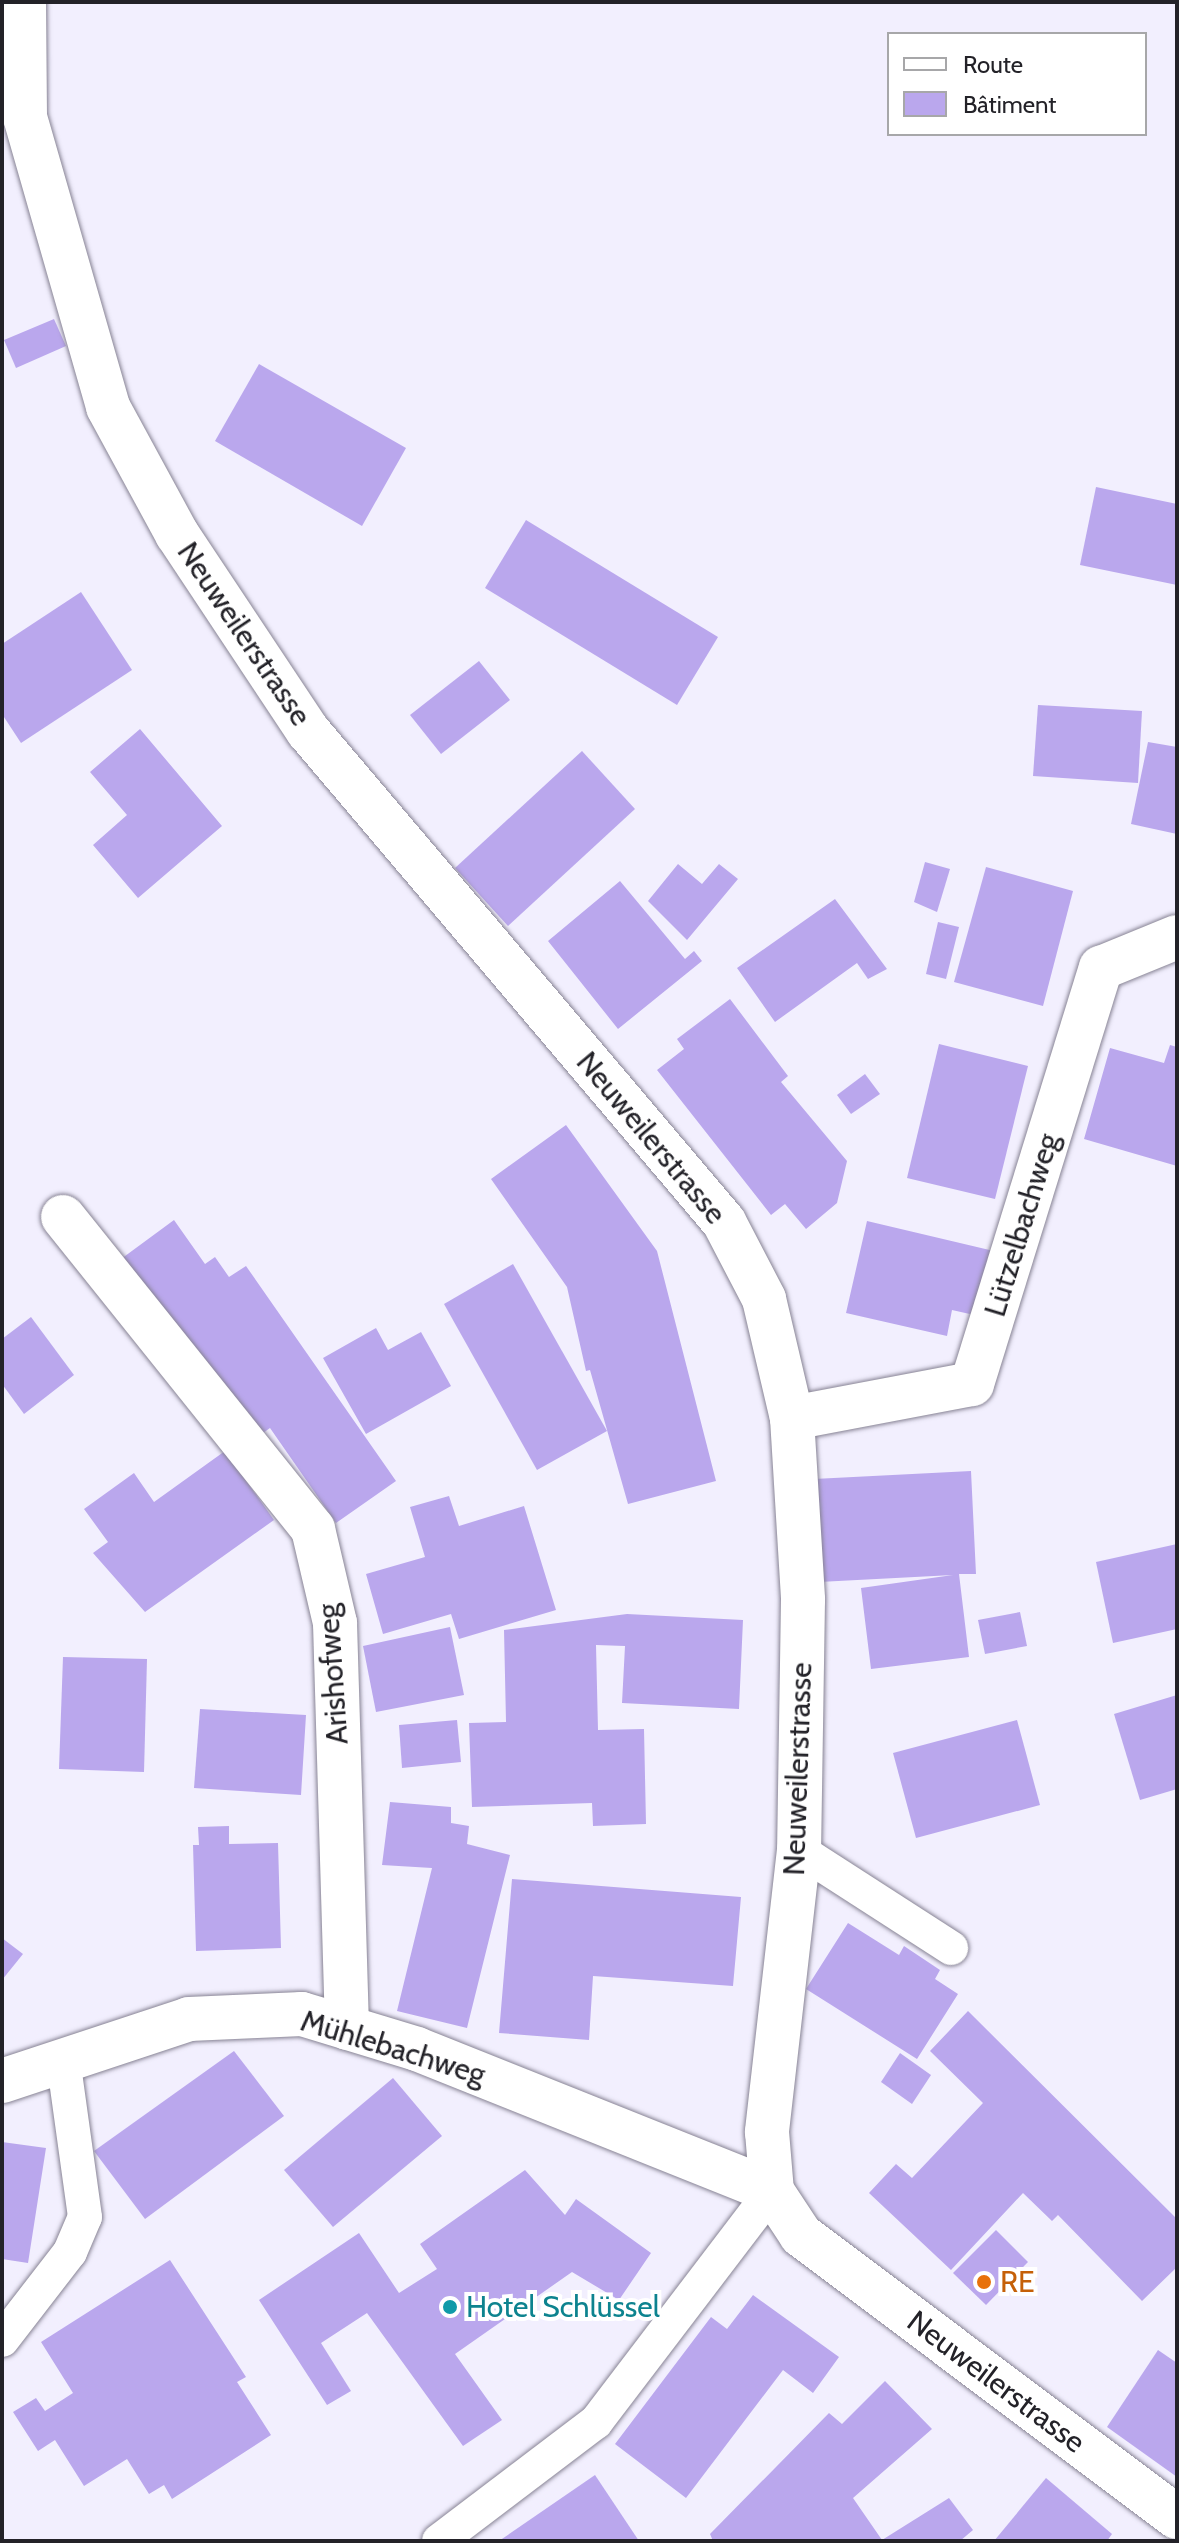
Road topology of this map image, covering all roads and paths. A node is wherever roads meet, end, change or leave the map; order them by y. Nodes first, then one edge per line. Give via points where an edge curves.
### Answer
1 (24, 2) edge
2 (1177, 937) edge
3 (63, 1217) dead end
4 (792, 1418) junction
5 (799, 1850) junction
6 (951, 1948) dead end
7 (347, 2028) junction
8 (63, 2058) junction
9 (2, 2081) edge
10 (772, 2191) junction
11 (2, 2340) edge
12 (1177, 2517) edge
13 (439, 2541) edge

1 - 4 street, Neuweilerstrasse via 25,117 115,420 177,534 308,731 724,1222 764,1299
2 - 4 street, Lützelbachweg via 1101,968 972,1384
3 - 7 street, Arishofweg via 313,1529 335,1623
4 - 5 street, Neuweilerstrasse via 803,1600
5 - 6 lane
5 - 10 street, Neuweilerstrasse via 767,2132
7 - 8 street, Mühlebachweg via 302,2014 189,2019
7 - 10 street, Mühlebachweg via 417,2049
8 - 9 street, Mühlebachweg
8 - 11 lane via 85,2217 70,2252
10 - 12 street, Neuweilerstrasse via 801,2235
10 - 13 lane via 596,2422

